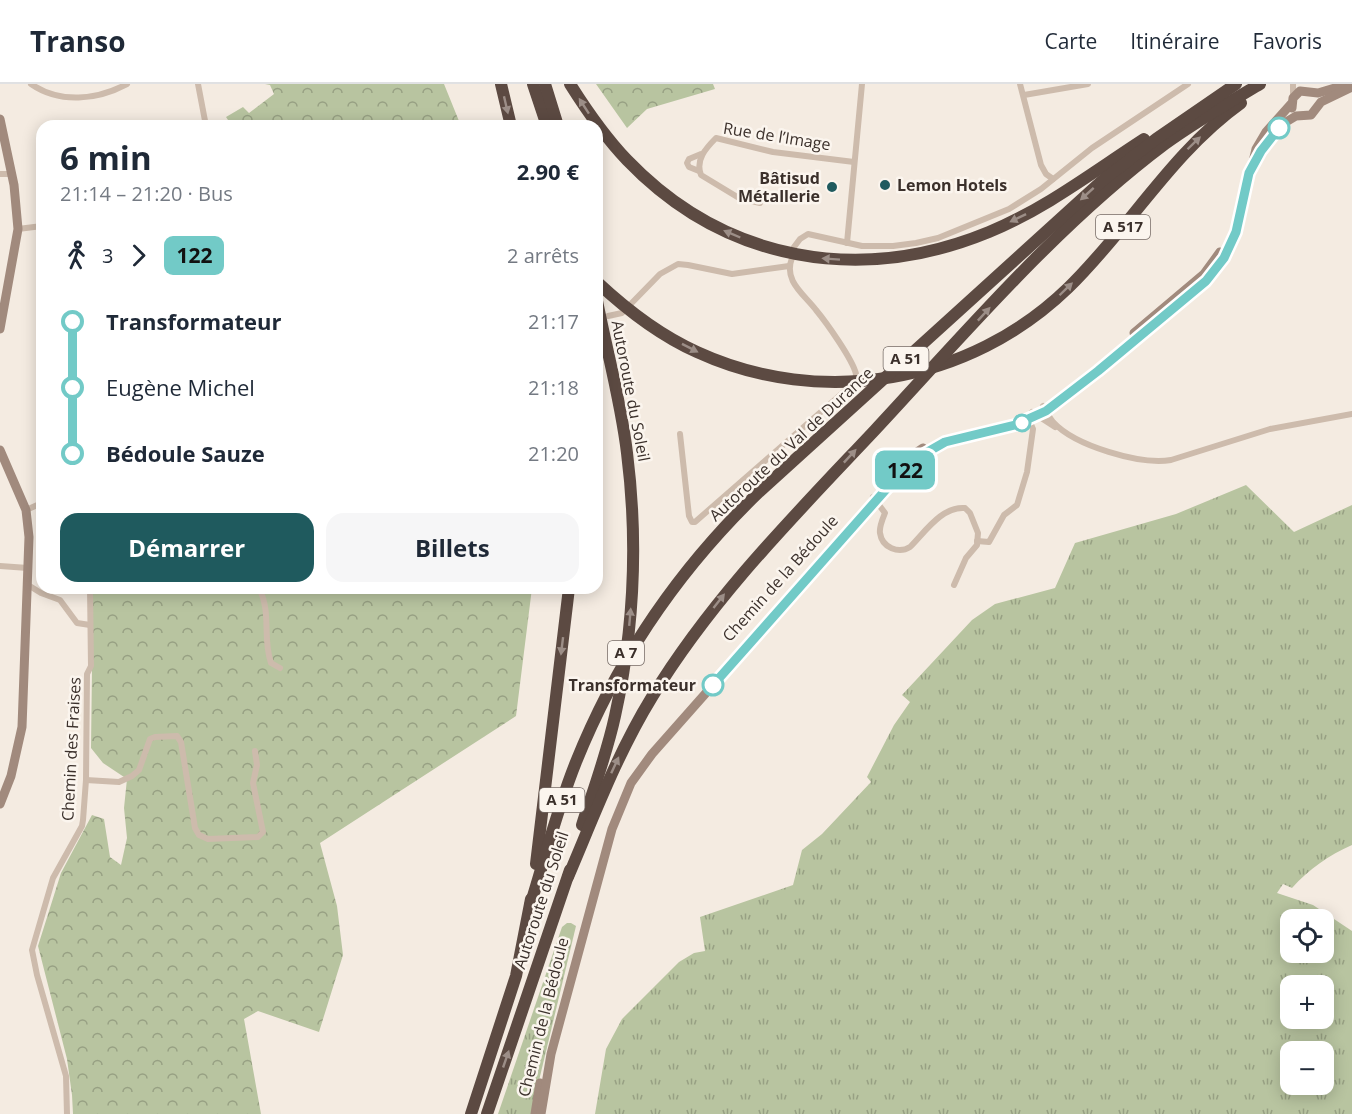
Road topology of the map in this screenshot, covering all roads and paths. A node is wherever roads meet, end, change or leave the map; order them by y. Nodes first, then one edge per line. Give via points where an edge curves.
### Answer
1 (31, 84) edge
2 (127, 84) edge
3 (198, 84) edge
4 (501, 84) edge
5 (533, 84) edge
6 (545, 84) edge
7 (570, 84) edge
8 (862, 84) edge
9 (1020, 84) edge
10 (1088, 84) edge
11 (1188, 84) edge
12 (1234, 84) edge
13 (1260, 84) edge
14 (1269, 84) edge
15 (1293, 84) edge
16 (1348, 84) edge
17 (1179, 87) edge
18 (1352, 87) edge
19 (1307, 91) junction
20 (1024, 95) junction
21 (1292, 101) junction
22 (1317, 107) junction
23 (1300, 116) junction
24 (0, 119) edge
25 (205, 120) edge
26 (510, 120) edge
27 (545, 120) edge
28 (556, 120) edge
29 (594, 120) edge
30 (603, 132) edge
31 (701, 154) junction
32 (854, 162) junction
33 (699, 171) junction
34 (1249, 173) junction
35 (0, 174) edge
36 (12, 174) junction
37 (1053, 179) junction
38 (760, 203) dead end
39 (36, 227) edge
40 (18, 229) junction
41 (847, 243) junction
42 (793, 253) junction
43 (789, 266) junction
44 (603, 287) edge
45 (608, 316) dead end
46 (0, 329) edge
47 (603, 331) edge
48 (1044, 408) junction
49 (1352, 414) edge
50 (1033, 416) junction
51 (1067, 432) junction
52 (680, 434) dead end
53 (0, 450) edge
54 (874, 499) junction
55 (36, 506) edge
56 (26, 510) junction
57 (977, 541) junction
58 (0, 566) edge
59 (28, 568) junction
60 (28, 585) junction
61 (954, 585) dead end
62 (36, 590) edge
63 (44, 594) edge
64 (90, 594) edge
65 (261, 594) edge
66 (568, 594) edge
67 (90, 625) junction
68 (280, 668) dead end
69 (255, 751) dead end
70 (86, 780) junction
71 (0, 804) edge
72 (568, 877) junction
73 (530, 906) junction
74 (67, 1114) edge
75 (471, 1114) edge
76 (487, 1114) edge
77 (535, 1114) edge
78 (541, 1114) edge

1 - 2 street via 50,94 85,98
3 - 25 street
4 -> 26 highway
5 - 27 highway
6 - 28 highway
29 -> 7 highway
8 - 32 street
9 - 20 street
10 - 20 street
11 - 17 street
12 -> 42 highway via 1203,99 1060,195 990,231 939,249 896,258 849,260
12 -> 73 highway, Autoroute du Val de Durance / A 51 via 1103,180 759,492 701,553 646,627 589,730 564,793
72 -> 13 highway, A 51 via 612,771 639,720 693,636 738,578 1076,220 1164,145
44 -> 14 highway, A 517 via 640,319 696,352 772,376 853,382 930,369 1014,331 1067,289 1193,144 1227,113
15 - 19 street
15 - 21 street
16 - 19 street via 1318,93
17 - 37 street
18 - 22 street
19 - 21 street via 1297,93
19 - 22 street via 1317,98
20 - 37 street via 1041,165
21 - 23 street
21 - 34 street, Chemin de la Bédoule via 1261,140
22 - 23 street via 1311,115
23 - 34 street, Chemin de la Bédoule via 1286,122 1274,134
24 - 36 street
42 -> 30 highway via 727,232 676,203 644,177
31 - 32 street, Rue de l’Image via 718,138 773,152
31 - 33 street
31 - 33 street via 687,163
32 - 41 street
33 - 38 street via 705,179 740,198
34 - 48 street, Chemin de la Bédoule via 1240,213 1204,274
35 - 36 street
36 - 40 street
37 - 41 street via 1009,209 938,238 893,246
39 - 40 street
40 - 46 street
41 - 42 street via 808,234 800,238
42 - 43 street
43 - 45 street via 732,274 678,264 660,274 622,313
43 - 52 street via 795,286 823,318 850,362 856,374 853,385 695,522 689,516
72 -> 47 highway, Autoroute du Soleil / A 7 via 615,715 632,602 633,529 627,453
48 - 50 street, Chemin de la Bédoule
48 - 51 street via 1054,423
49 - 51 street via 1270,429 1162,462 1118,455
50 - 51 street
50 - 54 street, Chemin de la Bédoule via 965,430 929,444 905,461
50 - 57 street via 1028,472 1017,506 1004,515 989,542
53 - 56 street
54 - 57 street via 885,513 880,532 884,542 895,551 910,547 947,510 956,507 970,513
54 - 77 street, Chemin de la Bédoule via 632,771 603,838 546,1053
54 - 78 street, Chemin de la Bédoule via 669,733 631,783 612,829 592,902 551,1054
55 - 56 street
56 - 59 street
57 - 61 street
58 - 59 street
59 - 60 street
60 - 62 street
60 - 71 street via 22,727
63 - 67 street via 60,600 77,623
64 - 67 street, Chemin des Fraises
65 - 68 street via 268,616 268,655 271,663
66 -> 73 highway, Autoroute du Soleil
67 - 70 street, Chemin des Fraises
69 - 70 street via 257,765 252,783 263,832 258,837 208,840 199,835 177,736 150,740 139,770 123,782
70 - 74 street, Chemin des Fraises via 82,826 53,878 32,950 66,1076
76 -> 72 highway, Autoroute du Soleil / A 7
73 - 75 highway, Autoroute du Soleil via 516,976

